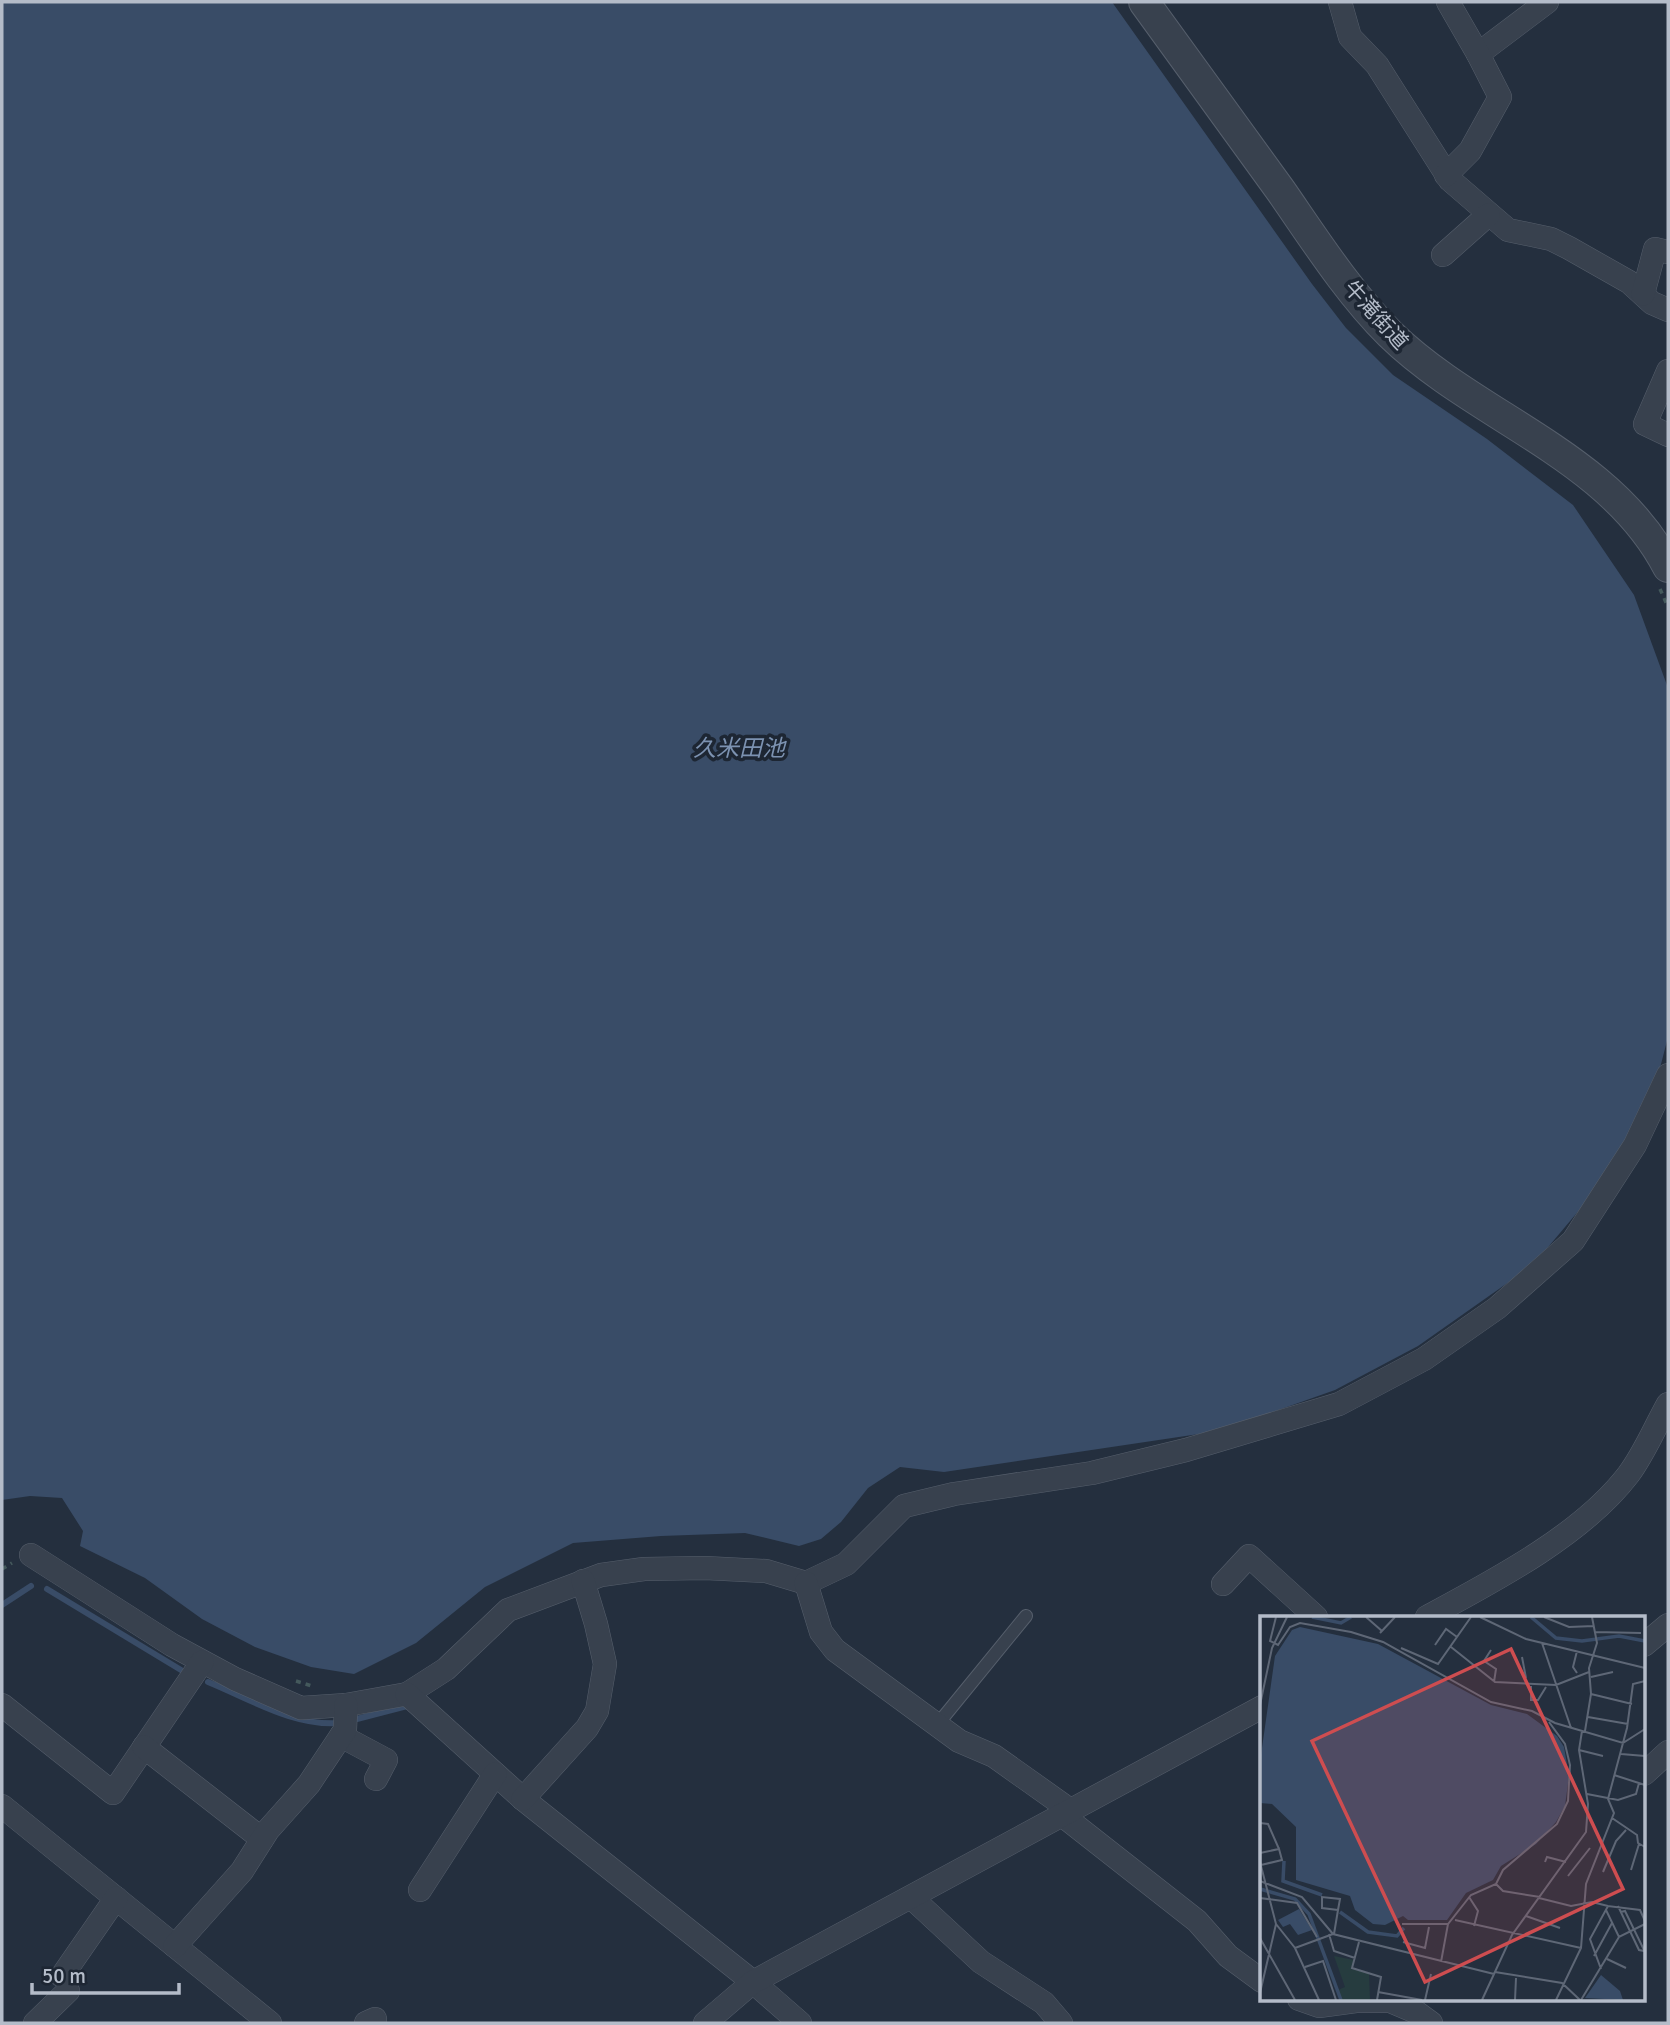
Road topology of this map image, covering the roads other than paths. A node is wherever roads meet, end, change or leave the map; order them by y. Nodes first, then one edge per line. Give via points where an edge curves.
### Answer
1 (1144, 2) edge
2 (1340, 2) edge
3 (1448, 2) edge
4 (1547, 2) edge
5 (1478, 54) junction
6 (1446, 175) junction
7 (1488, 215) junction
8 (1668, 252) edge
9 (1443, 255) dead end
10 (1643, 294) junction
11 (1668, 310) edge
12 (1668, 371) edge
13 (1668, 435) edge
14 (1668, 567) edge
15 (1668, 1075) edge
16 (1668, 1404) edge
17 (31, 1555) dead end
18 (583, 1581) junction
19 (806, 1583) junction
20 (1223, 1584) dead end
21 (1026, 1616) dead end
22 (1315, 1616) edge
23 (1429, 1616) edge
24 (1668, 1625) edge
25 (1646, 1643) edge
26 (202, 1661) junction
27 (407, 1694) junction
28 (2, 1705) edge
29 (346, 1706) junction
30 (1260, 1708) edge
31 (937, 1725) junction
32 (341, 1736) junction
33 (144, 1747) junction
34 (1668, 1752) edge
35 (1646, 1772) edge
36 (495, 1773) junction
37 (376, 1779) dead end
38 (523, 1799) junction
39 (2, 1806) edge
40 (1066, 1812) junction
41 (262, 1839) junction
42 (420, 1890) dead end
43 (116, 1898) junction
44 (912, 1898) junction
45 (175, 1945) junction
46 (1260, 1980) edge
47 (753, 1982) junction
48 (1302, 2000) edge
49 (1356, 2000) edge
50 (36, 2023) edge
51 (270, 2023) edge
52 (705, 2023) edge
53 (800, 2023) edge
54 (1061, 2023) edge
55 (1338, 2023) edge
56 (1431, 2023) edge

1 - 14 street, 牛滝街道 via 1361,304 1437,374 1594,479 1631,516
2 - 6 street via 1350,37 1377,65
3 - 5 street
4 - 5 street
5 - 6 street via 1500,97 1470,151
6 - 7 street
7 - 9 street
7 - 10 street via 1508,230 1551,239
8 - 10 street via 1655,249
10 - 11 street
12 - 13 street via 1645,424
15 - 19 street via 1635,1145 1573,1241 1497,1308 1424,1359 1339,1404 1186,1450 1092,1473 904,1506 846,1564
16 - 23 street via 1629,1473 1597,1510 1500,1578
17 - 26 street
18 - 19 street via 644,1569 705,1568 766,1571
18 - 27 street via 508,1610 446,1669
18 - 38 street via 605,1664 597,1711
19 - 31 street via 821,1632 835,1650
20 - 22 street via 1249,1556
21 - 31 lane
24 - 25 street
26 - 29 street via 301,1708
26 - 33 street
27 - 29 street
27 - 36 street
28 - 33 street via 113,1793
29 - 32 street
30 - 40 street
31 - 40 street via 959,1741 994,1756
32 - 37 street via 386,1760
32 - 41 street
33 - 41 street
34 - 35 street
36 - 38 street
36 - 42 street
38 - 47 street
39 - 43 street
40 - 44 street
40 - 46 street
41 - 45 street via 242,1871
43 - 45 street
43 - 50 street
44 - 47 street
44 - 54 street via 981,1962 1044,2003
45 - 51 street
47 - 52 street
47 - 53 street
48 - 49 street via 1319,2006
49 - 55 street
49 - 56 street via 1390,2001

